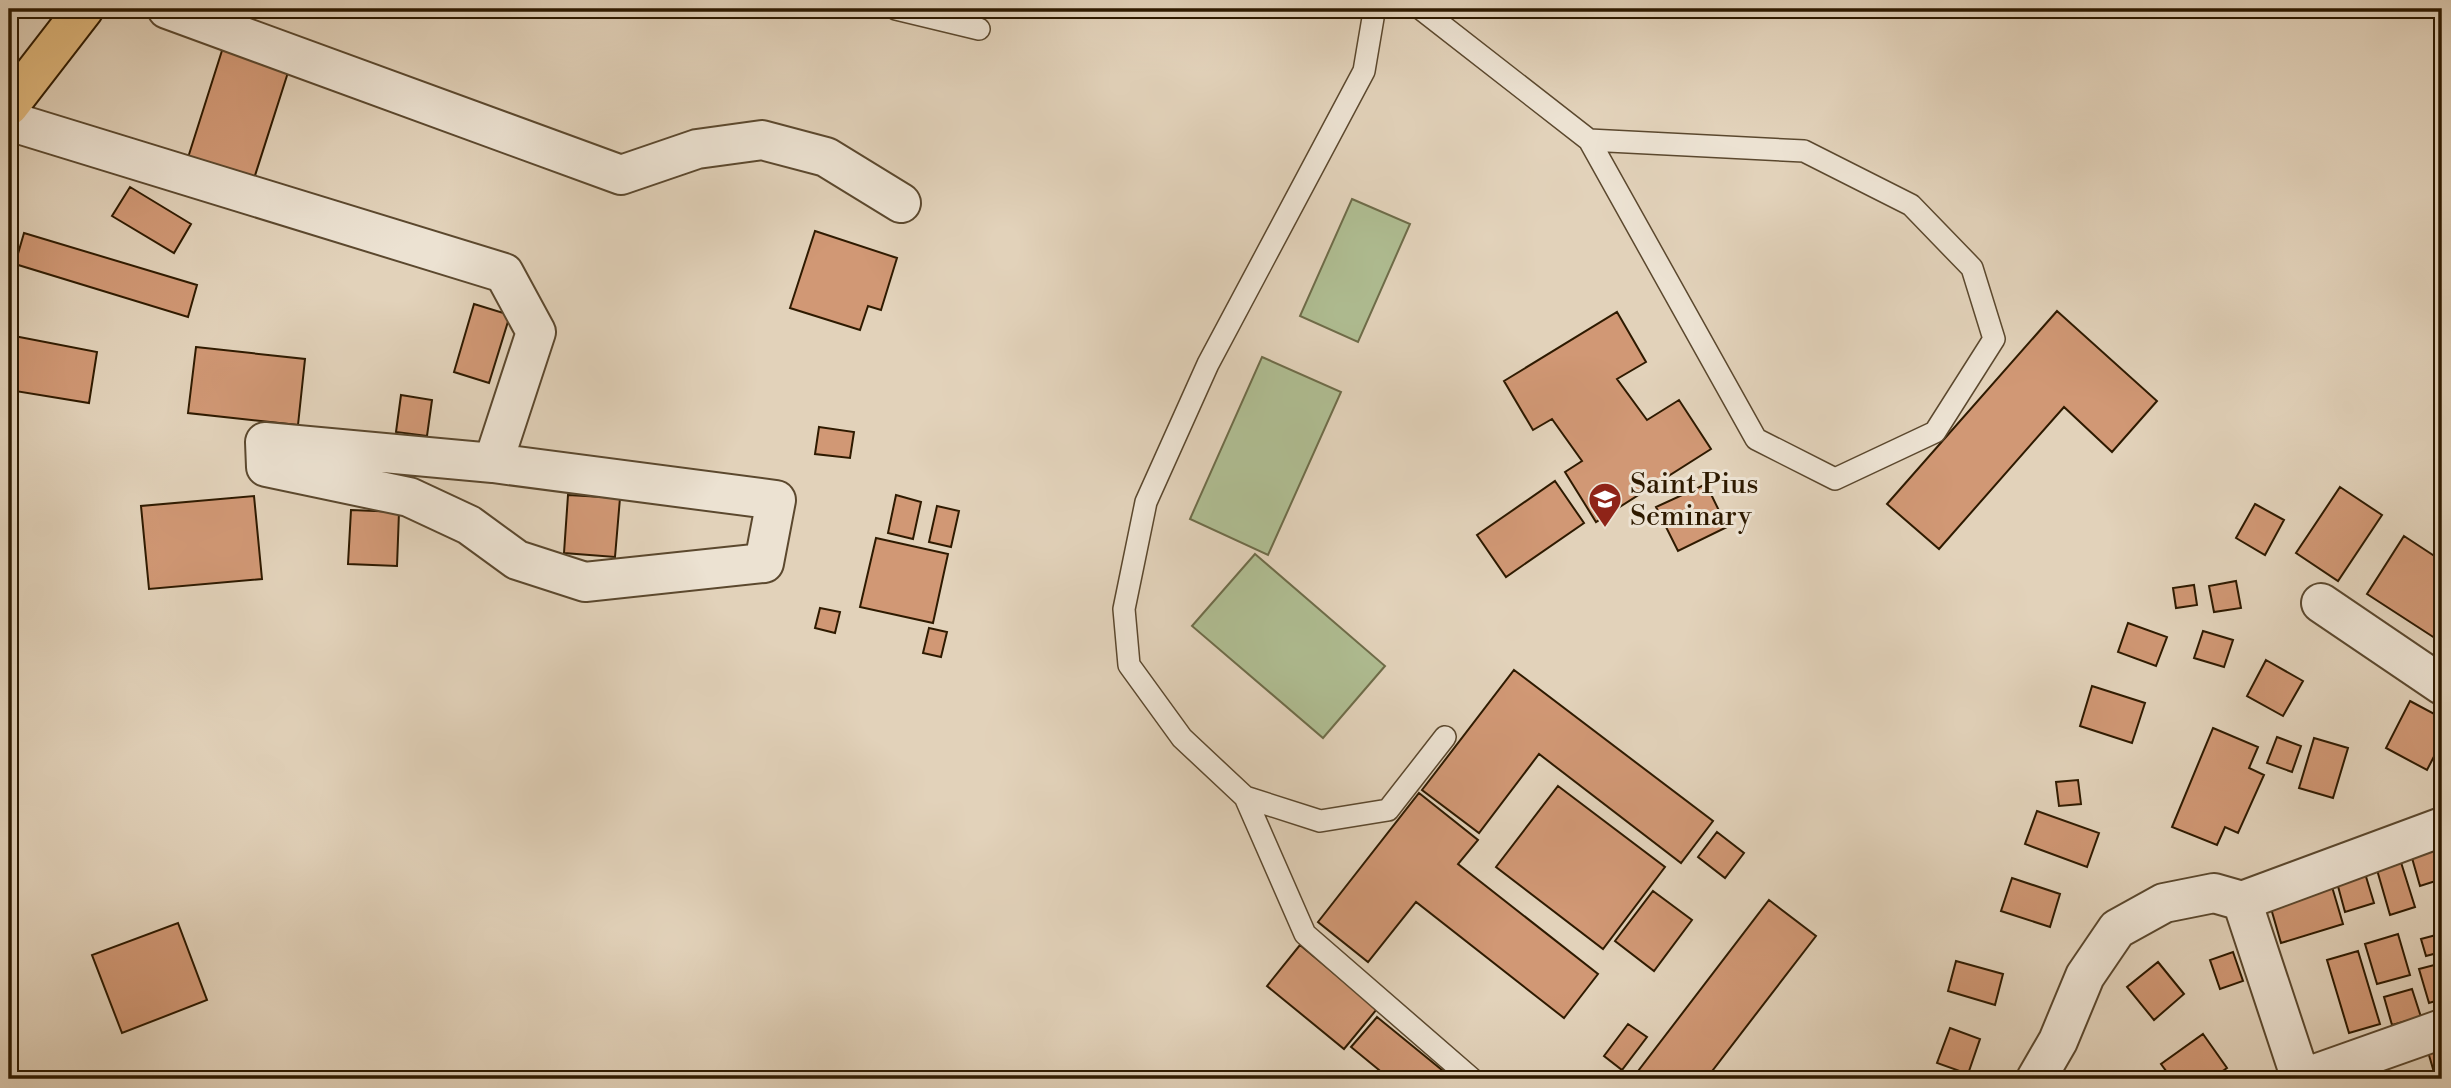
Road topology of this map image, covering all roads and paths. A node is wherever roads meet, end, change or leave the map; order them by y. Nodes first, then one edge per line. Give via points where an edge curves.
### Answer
1 (84, 9) edge
2 (167, 9) edge
3 (896, 9) edge
4 (1372, 9) edge
5 (1421, 9) edge
6 (979, 29) dead end
7 (9, 106) edge
8 (9, 121) edge
9 (1589, 140) junction
10 (901, 203) dead end
11 (493, 463) junction
12 (2320, 603) dead end
13 (2442, 685) edge
14 (1445, 737) dead end
15 (1245, 797) junction
16 (2442, 827) edge
17 (2242, 901) junction
18 (2442, 1029) edge
19 (1472, 1079) edge
20 (2036, 1079) edge
21 (2301, 1079) edge

1 - 7 highway
2 - 10 street via 621,174 697,149 762,140 826,157
3 - 6 lane
4 - 15 lane via 1364,71 1208,364 1146,502 1124,609 1129,665 1182,738
5 - 9 lane
8 - 11 street via 504,273 536,332
9 - 9 lane via 1756,439 1835,479 1935,432 1994,339 1972,268 1911,205 1804,151
11 - 11 street via 776,500 764,563 585,582 517,560 469,525 409,497 266,467 265,442
12 - 13 street
14 - 15 lane via 1388,810 1320,821
15 - 19 lane via 1305,934
16 - 17 street
17 - 20 street via 2214,893 2164,903 2117,929 2085,976 2058,1041
17 - 21 street
18 - 21 street

